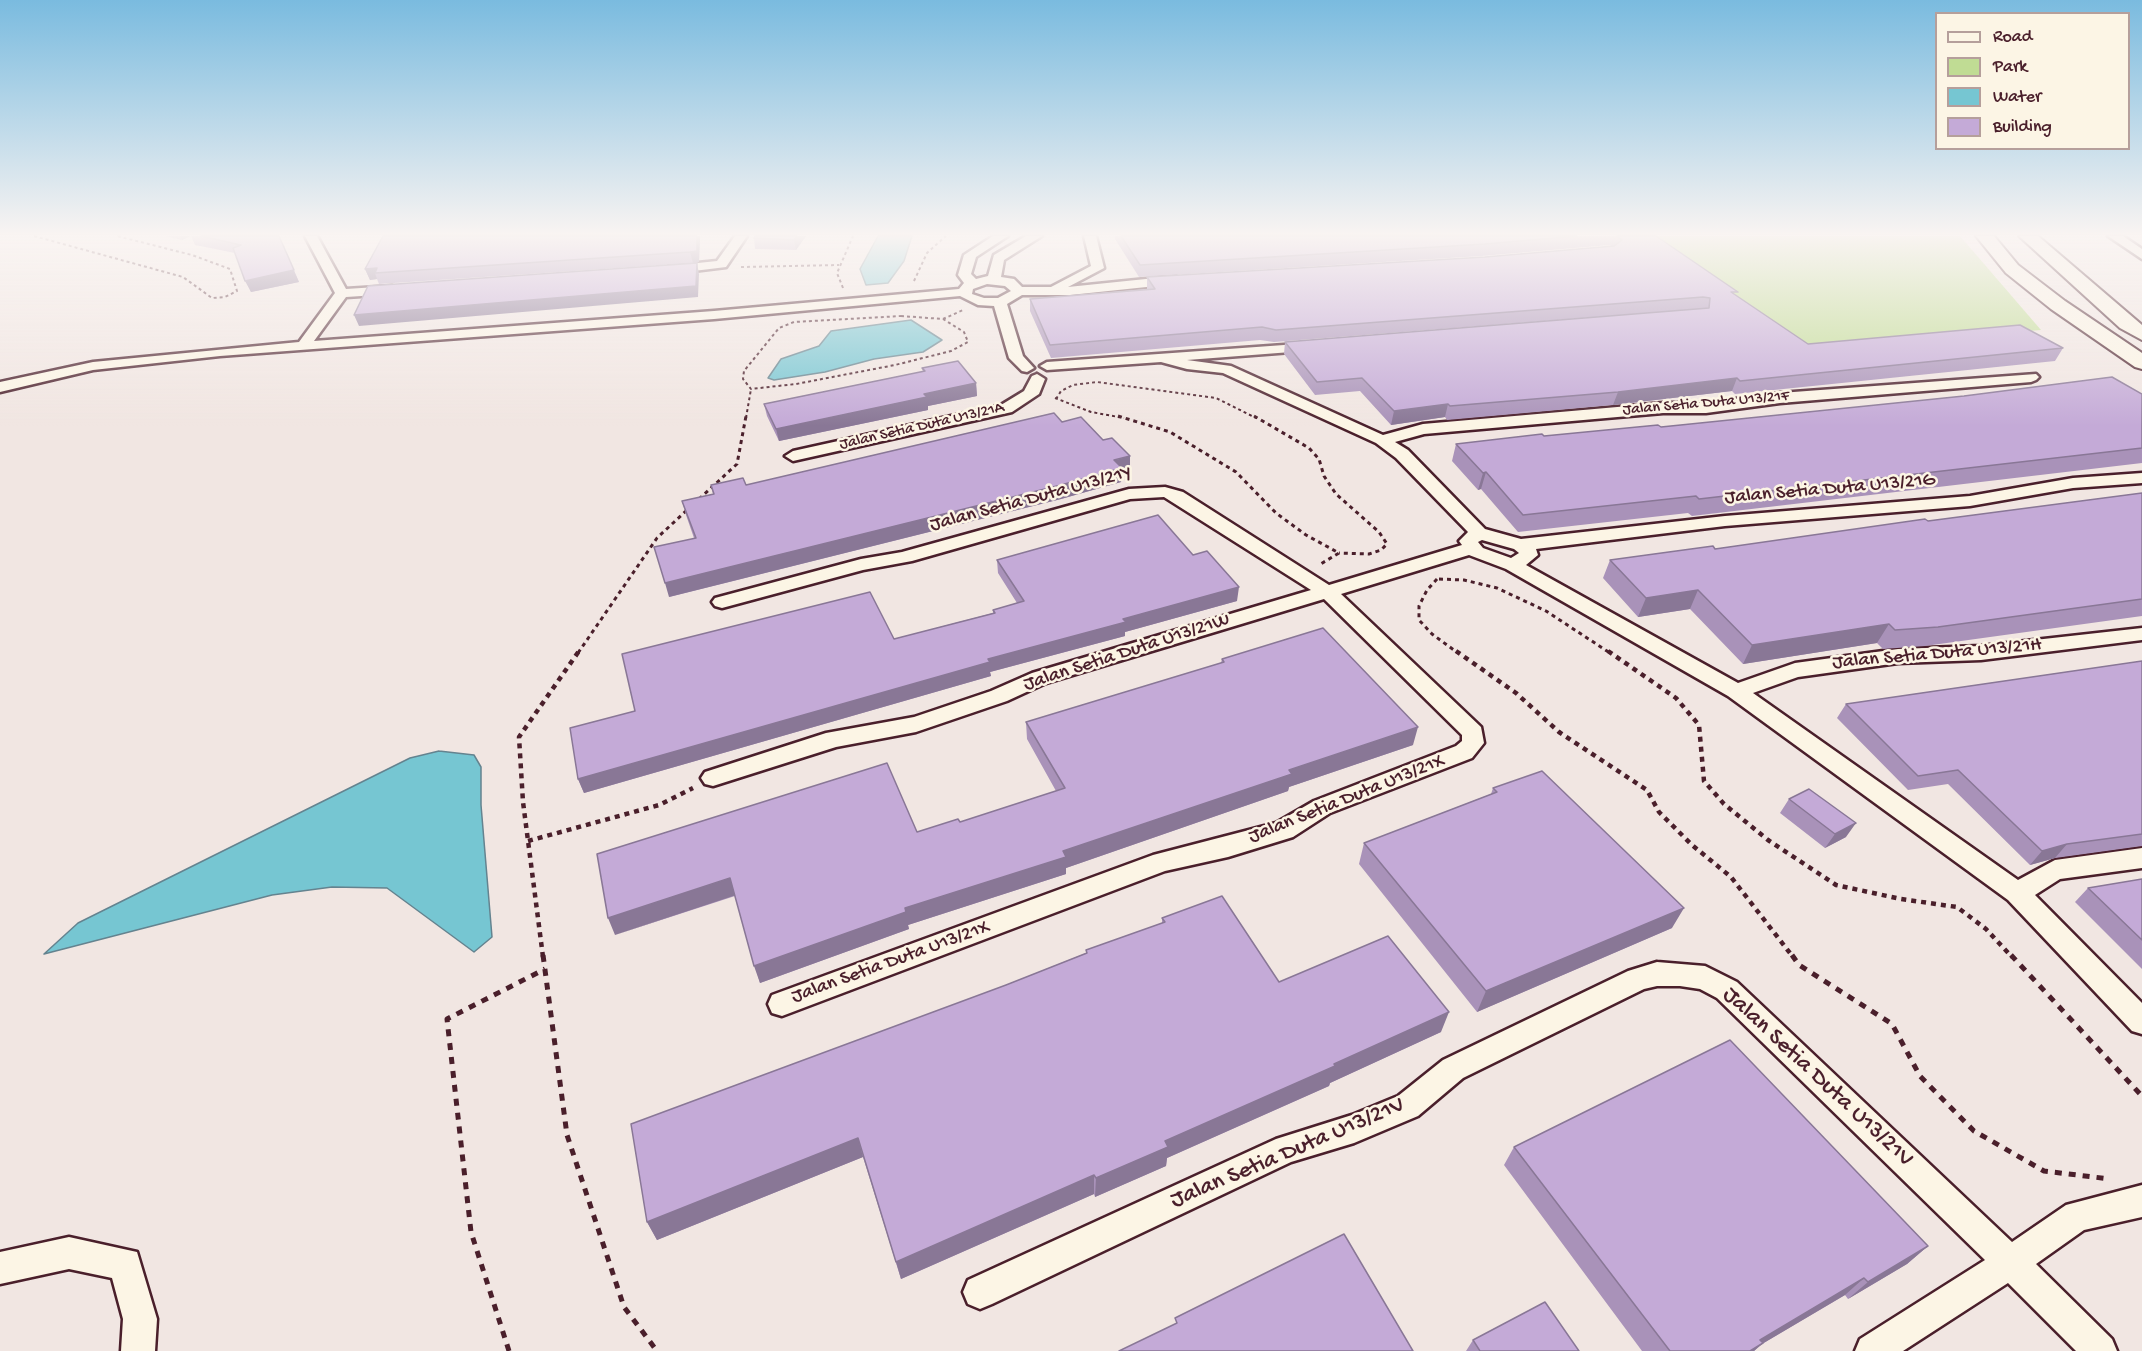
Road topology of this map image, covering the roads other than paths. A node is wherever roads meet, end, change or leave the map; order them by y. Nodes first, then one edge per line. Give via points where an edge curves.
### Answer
1 (338, 299) edge
2 (866, 299) edge
3 (974, 299) edge
4 (1008, 299) edge
5 (2050, 299) edge
6 (2099, 299) edge
7 (1000, 302) junction
8 (2058, 305) junction
9 (2137, 325) edge
10 (2105, 339) junction
11 (304, 345) junction
12 (1326, 345) edge
13 (1279, 349) junction
14 (1161, 358) junction
15 (2142, 363) edge
16 (1041, 371) junction
17 (1241, 375) junction
18 (2031, 377) dead end
19 (0, 387) edge
20 (1382, 440) junction
21 (793, 456) dead end
22 (2142, 478) edge
23 (1475, 540) junction
24 (1517, 555) junction
25 (1329, 593) junction
26 (722, 602) dead end
27 (2142, 634) edge
28 (1736, 691) junction
29 (713, 778) road end
30 (2142, 858) edge
31 (2017, 893) junction
32 (782, 1004) dead end
33 (2142, 1022) edge
34 (2142, 1201) edge
35 (2010, 1263) junction
36 (0, 1268) edge
37 (980, 1292) dead end
38 (138, 1351) edge
39 (1872, 1351) edge
40 (2100, 1351) edge

1 - 11 street
2 - 11 street via 737,313
3 - 7 street
4 - 7 street
5 - 8 main road
6 - 9 main road
7 - 16 street via 1016,358
8 - 9 main road
8 - 10 main road
9 - 10 main road
10 - 15 main road
11 - 19 street via 93,366
12 - 13 street
13 - 14 street
13 - 17 street via 1256,358
14 - 16 street
14 - 17 street
16 - 17 street via 1122,366 1218,377
16 - 21 street, Jalan Setia Duta U13/21A via 1031,394 1006,409
17 - 20 street
18 - 20 street, Jalan Setia Duta U13/21F via 1706,408 1663,408 1423,429
20 - 23 street via 1402,454
22 - 24 street, Jalan Setia Duta U13/21G via 2073,483 1971,501 1725,521
23 - 24 street via 1476,552
23 - 25 street, Jalan Setia Duta U13/21W via 1415,566
24 - 28 street
25 - 26 street, Jalan Setia Duta U13/21Y via 1177,496 1149,491
25 - 29 street, Jalan Setia Duta U13/21W via 1039,678 916,724 834,739
25 - 32 street, Jalan Setia Duta U13/21X via 1473,733 1473,743 1464,752 1322,807 1284,830 1162,862
27 - 28 street, Jalan Setia Duta U13/21H via 1981,652 1898,656 1796,670
28 - 31 street
30 - 31 street via 2055,870
31 - 33 street
34 - 35 street via 2077,1216
35 - 37 street, Jalan Setia Duta U13/21V via 1726,990 1705,978 1657,974 1638,979 1453,1069 1408,1106 1354,1129 1287,1149
35 - 39 street
35 - 40 street, Jalan Setia Duta U13/21V
36 - 38 street via 69,1254 125,1264 140,1319

